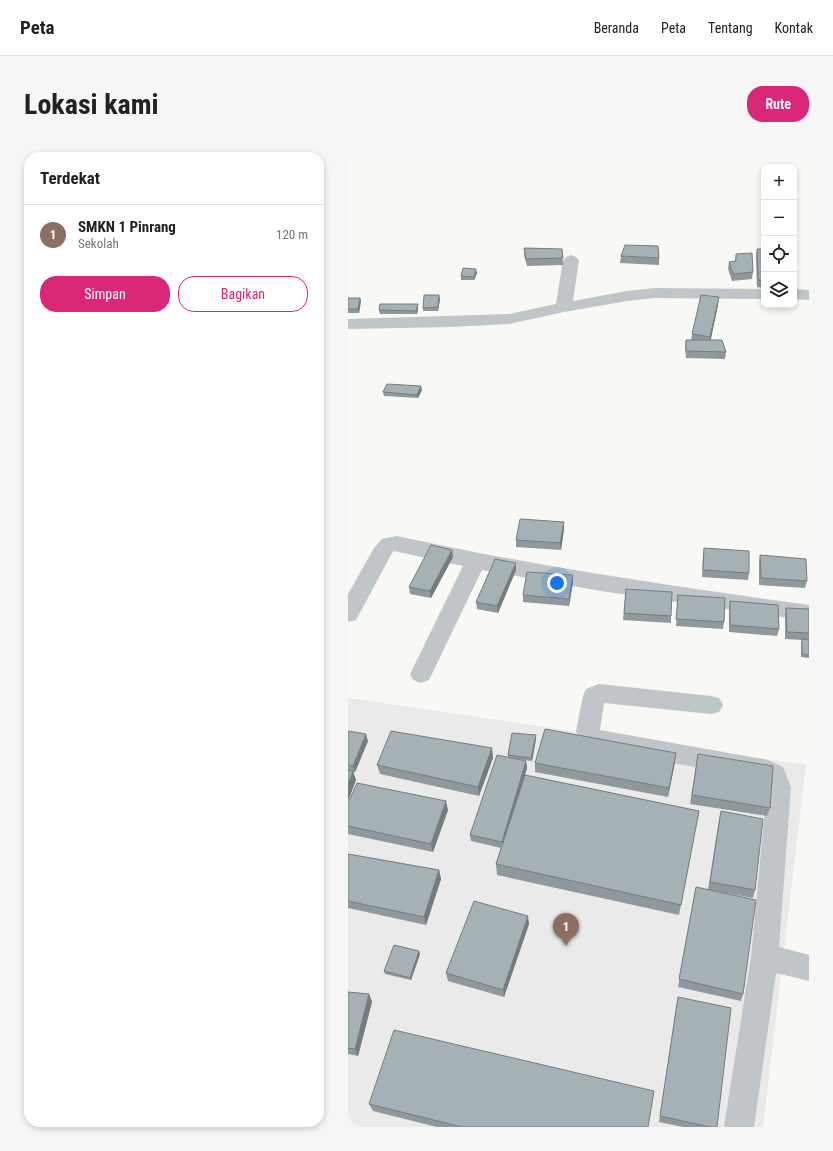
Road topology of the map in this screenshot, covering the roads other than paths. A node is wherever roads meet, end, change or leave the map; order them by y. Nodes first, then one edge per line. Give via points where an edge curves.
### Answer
1 (571, 260) dead end
2 (761, 294) edge
3 (797, 294) edge
4 (809, 294) edge
5 (564, 307) junction
6 (348, 324) edge
7 (476, 561) junction
8 (348, 614) edge
9 (809, 614) edge
10 (421, 674) dead end
11 (711, 705) dead end
12 (765, 957) junction
13 (809, 968) edge
14 (739, 1127) edge

1 - 5 street
2 - 5 street via 655,294
3 - 4 street
5 - 6 street via 509,319
7 - 8 street via 397,543 389,544 384,548
7 - 9 street via 649,591
7 - 10 street
11 - 12 street via 599,693 594,696 588,731 590,736 595,738 768,770 774,774 778,787
12 - 13 street
12 - 14 street

